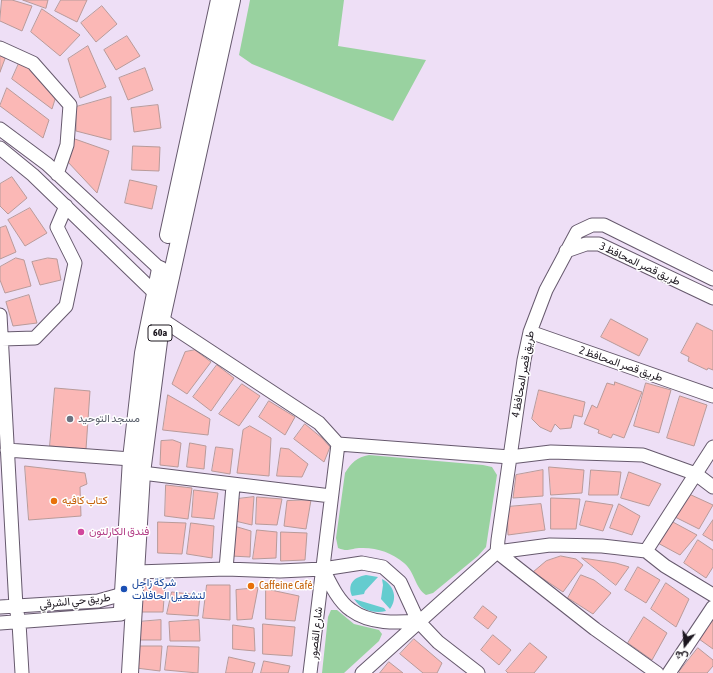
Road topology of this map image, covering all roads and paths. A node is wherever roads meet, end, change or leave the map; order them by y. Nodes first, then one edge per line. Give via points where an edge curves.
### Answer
1 (220, 1) edge
2 (0, 48) edge
3 (0, 128) edge
4 (0, 148) edge
5 (57, 174) junction
6 (66, 206) junction
7 (566, 251) junction
8 (165, 271) junction
9 (713, 279) edge
10 (160, 295) junction
11 (713, 298) edge
12 (0, 315) edge
13 (157, 316) junction
14 (530, 332) junction
15 (2, 339) junction
16 (2, 395) edge
17 (713, 396) edge
18 (338, 444) junction
19 (713, 447) edge
20 (7, 450) junction
21 (510, 457) junction
22 (132, 459) junction
23 (142, 473) junction
24 (696, 474) junction
25 (233, 486) junction
26 (713, 487) edge
27 (331, 496) junction
28 (6, 522) edge
29 (646, 551) junction
30 (497, 552) junction
31 (226, 569) junction
32 (323, 569) junction
33 (137, 572) junction
34 (713, 595) edge
35 (128, 599) junction
36 (0, 607) edge
37 (16, 607) junction
38 (713, 607) edge
39 (122, 614) junction
40 (418, 621) junction
41 (0, 623) edge
42 (19, 623) junction
43 (22, 673) edge
44 (119, 673) edge
45 (130, 673) edge
46 (310, 673) edge
47 (362, 673) edge
48 (478, 673) edge
49 (657, 673) edge
50 (669, 673) edge

1 - 8 main road, 60a
2 - 5 street via 33,63 70,105 67,145
3 - 5 street
4 - 6 street
5 - 8 street
6 - 10 street
6 - 15 street via 57,227 75,263 66,306 35,338
7 - 9 street, طريق قصر المحافظ 4 via 577,232 592,225 604,225
7 - 11 street, طريق قصر المحافظ 3 via 586,244 599,244
7 - 14 street, طريق قصر المحافظ 4 via 546,290
8 - 10 main road, 60a
10 - 13 main road, 60a
12 - 15 street
13 - 18 street via 320,423
13 - 22 main road, 60a via 143,353
13 - 23 main road, 60a
14 - 17 street, طريق قصر المحافظ 2
14 - 21 street, طريق قصر المحافظ 4
15 - 16 street
16 - 20 street
18 - 21 street
18 - 27 street, شارع القصور
19 - 24 street
20 - 22 street
20 - 28 street
21 - 24 street via 551,452 643,455
21 - 30 street, طريق قصر المحافظ 4
22 - 35 main road, 60a
23 - 25 street
23 - 33 main road, 60a
24 - 26 street
24 - 29 street
25 - 27 street
25 - 31 street
27 - 32 street, شارع القصور
28 - 37 street
29 - 30 street via 602,546 550,545
29 - 34 street via 665,566
30 - 40 street
30 - 49 street via 595,629
31 - 32 street
31 - 33 street
32 - 40 street via 336,592 351,610 391,624
32 - 40 street via 362,563 383,566 400,582
32 - 46 street, شارع القصور
33 - 35 main road, 60a
35 - 37 street, طريق حي الشرقي
35 - 39 main road, 60a
35 - 45 main road, 60a
36 - 37 street, طريق حي الشرقي
37 - 42 street
38 - 50 street
39 - 42 street
39 - 44 main road, 60a
40 - 47 street
40 - 48 street via 438,642
41 - 42 street
42 - 43 street

